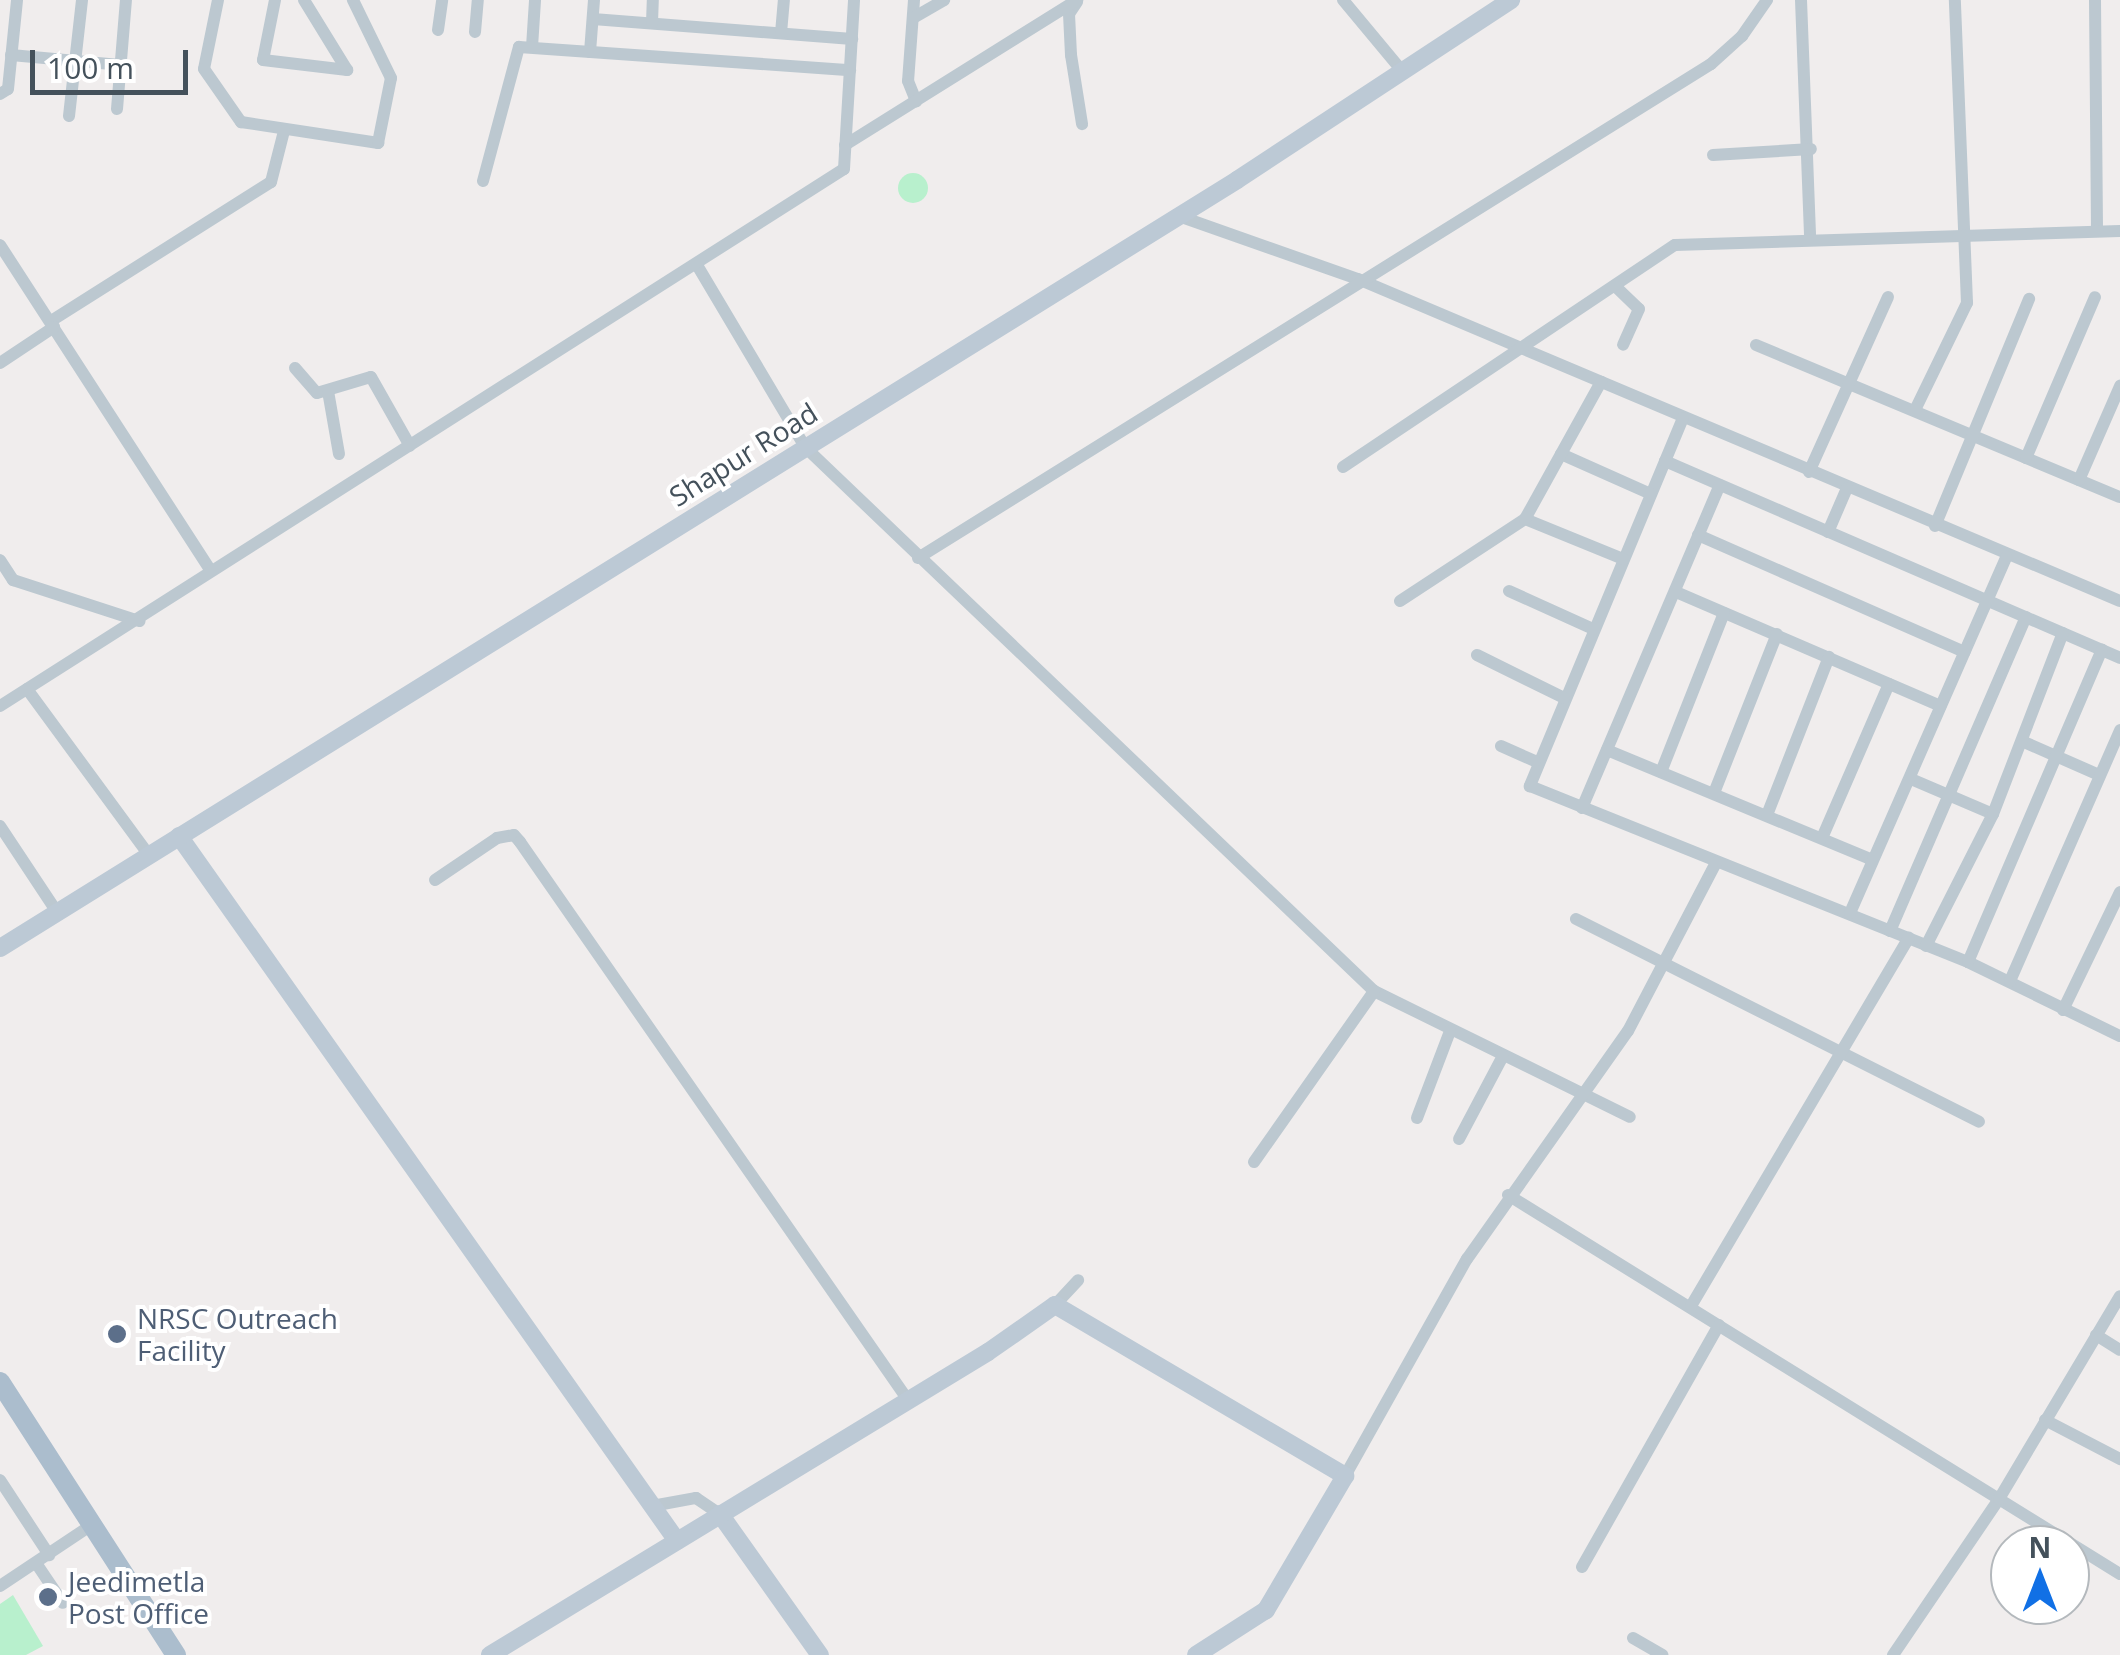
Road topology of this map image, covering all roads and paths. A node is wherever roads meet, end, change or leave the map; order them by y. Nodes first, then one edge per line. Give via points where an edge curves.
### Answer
1 (17, 0) edge
2 (82, 0) edge
3 (126, 0) edge
4 (218, 0) edge
5 (275, 0) edge
6 (304, 0) edge
7 (353, 0) edge
8 (442, 0) edge
9 (478, 0) edge
10 (536, 0) edge
11 (594, 0) edge
12 (653, 0) edge
13 (784, 0) edge
14 (854, 0) edge
15 (914, 0) edge
16 (944, 0) edge
17 (1078, 0) edge
18 (1343, 0) edge
19 (1511, 0) edge
20 (1767, 0) edge
21 (1801, 0) edge
22 (1955, 0) edge
23 (2095, 0) edge
24 (0, 16) edge
25 (15, 18) junction
26 (913, 18) junction
27 (593, 19) junction
28 (652, 23) junction
29 (438, 30) dead end
30 (475, 32) dead end
31 (781, 34) junction
32 (852, 39) junction
33 (532, 48) junction
34 (590, 52) junction
35 (11, 55) junction
36 (75, 62) junction
37 (120, 65) junction
38 (850, 70) junction
39 (1403, 72) junction
40 (0, 94) edge
41 (916, 102) junction
42 (116, 110) dead end
43 (70, 116) dead end
44 (1082, 124) dead end
45 (284, 131) junction
46 (846, 145) junction
47 (1811, 150) junction
48 (1713, 154) dead end
49 (483, 180) dead end
50 (1174, 214) junction
51 (2120, 231) edge
52 (2096, 232) junction
53 (1964, 236) junction
54 (1810, 238) junction
55 (0, 245) edge
56 (696, 265) junction
57 (1358, 279) junction
58 (1615, 286) junction
59 (2095, 297) dead end
60 (1888, 298) dead end
61 (2029, 299) dead end
62 (52, 324) junction
63 (1623, 345) dead end
64 (1756, 345) dead end
65 (1522, 348) junction
66 (0, 364) edge
67 (295, 368) dead end
68 (1601, 382) junction
69 (1851, 382) junction
70 (2120, 386) edge
71 (328, 391) junction
72 (1916, 408) junction
73 (1683, 418) junction
74 (1972, 433) junction
75 (410, 446) junction
76 (805, 448) junction
77 (340, 454) dead end
78 (1561, 454) junction
79 (2026, 458) junction
80 (1665, 461) junction
81 (1342, 467) dead end
82 (1809, 472) junction
83 (2079, 480) junction
84 (1720, 485) junction
85 (1847, 488) junction
86 (1651, 494) junction
87 (2120, 498) edge
88 (1525, 519) junction
89 (1935, 526) junction
90 (1828, 532) junction
91 (1698, 535) junction
92 (2006, 556) junction
93 (918, 558) junction
94 (1623, 559) junction
95 (0, 560) edge
96 (212, 572) junction
97 (1509, 591) dead end
98 (1676, 592) junction
99 (1987, 600) junction
100 (1400, 601) dead end
101 (2120, 601) edge
102 (1724, 613) junction
103 (2026, 617) junction
104 (139, 621) junction
105 (1593, 629) junction
106 (2063, 633) junction
107 (1777, 634) junction
108 (2102, 650) junction
109 (1964, 652) junction
110 (1477, 655) dead end
111 (1829, 657) junction
112 (2120, 658) edge
113 (1888, 684) junction
114 (27, 689) junction
115 (1564, 698) junction
116 (0, 706) edge
117 (1941, 706) junction
118 (2120, 730) edge
119 (2024, 742) junction
120 (1501, 746) dead end
121 (1607, 750) junction
122 (2056, 756) junction
123 (1535, 761) junction
124 (1661, 772) junction
125 (2100, 775) junction
126 (1911, 779) junction
127 (1714, 793) junction
128 (1952, 798) junction
129 (1582, 808) junction
130 (1993, 814) junction
131 (1767, 815) junction
132 (0, 826) edge
133 (178, 836) junction
134 (1822, 838) junction
135 (148, 854) junction
136 (1872, 860) junction
137 (1716, 862) junction
138 (434, 880) dead end
139 (2120, 892) edge
140 (2117, 910) edge
141 (57, 912) junction
142 (1850, 913) junction
143 (1576, 919) dead end
144 (1890, 931) junction
145 (1909, 938) junction
146 (1926, 946) junction
147 (0, 948) edge
148 (1968, 962) junction
149 (1663, 967) junction
150 (2010, 982) junction
151 (1374, 991) junction
152 (2063, 1010) junction
153 (1450, 1032) junction
154 (2120, 1036) edge
155 (1842, 1054) junction
156 (1504, 1056) junction
157 (1580, 1092) junction
158 (1630, 1117) dead end
159 (1417, 1118) dead end
160 (1979, 1122) dead end
161 (1458, 1139) dead end
162 (1254, 1162) dead end
163 (1508, 1195) junction
164 (1078, 1280) dead end
165 (2120, 1296) edge
166 (1055, 1304) junction
167 (1691, 1306) junction
168 (1719, 1326) junction
169 (2096, 1335) junction
170 (2120, 1350) edge
171 (0, 1382) edge
172 (908, 1400) junction
173 (0, 1402) edge
174 (2044, 1420) junction
175 (2118, 1453) edge
176 (1345, 1476) junction
177 (0, 1480) edge
178 (1999, 1499) junction
179 (652, 1506) junction
180 (720, 1514) junction
181 (84, 1530) junction
182 (677, 1541) junction
183 (49, 1555) junction
184 (36, 1564) junction
185 (1582, 1567) dead end
186 (2120, 1574) edge
187 (0, 1586) edge
188 (63, 1603) dead end
189 (1632, 1638) dead end
190 (163, 1655) edge
191 (176, 1655) edge
192 (490, 1655) edge
193 (820, 1655) edge
194 (1196, 1655) edge
195 (1662, 1655) edge
196 (1894, 1655) edge

1 - 25 street
2 - 36 street
3 - 37 street
4 - 45 street via 204,62 211,85 247,127
5 - 6 street via 263,60 347,70
7 - 45 street via 392,78 381,142
8 - 29 street
9 - 30 street
10 - 33 street
11 - 27 street
12 - 28 street
13 - 31 street
14 - 32 street
15 - 26 street
16 - 26 street
17 - 41 street
17 - 44 street via 1069,14
18 - 39 street
19 - 39 street, Shapur Road
20 - 57 street via 1711,64
21 - 47 street
22 - 53 street
23 - 52 street
24 - 25 street
25 - 35 street
26 - 41 street via 908,81
27 - 28 street
27 - 34 street
28 - 31 street
31 - 32 street
32 - 38 street
33 - 34 street
33 - 49 street via 519,47
34 - 38 street
35 - 36 street
35 - 40 street via 8,89
36 - 37 street
36 - 43 street
37 - 42 street
38 - 46 street
39 - 50 street, Shapur Road
41 - 46 street
45 - 62 street via 271,182
46 - 56 street via 844,169
47 - 48 street
47 - 54 street
50 - 57 street
50 - 76 street, Shapur Road
51 - 52 street
52 - 53 street
53 - 54 street
53 - 72 street via 1967,302
54 - 58 street via 1675,246
55 - 62 street
56 - 75 street
56 - 76 street
57 - 65 street
57 - 93 street
58 - 63 street via 1639,309
58 - 65 street
59 - 79 street
60 - 69 street
61 - 74 street
62 - 66 street
62 - 96 street
64 - 69 street
65 - 68 street
65 - 81 street
67 - 71 street via 312,392
68 - 73 street
68 - 78 street
69 - 72 street
69 - 82 street
70 - 83 street
71 - 75 street via 371,377
71 - 77 street
72 - 74 street
73 - 80 street
73 - 82 street
74 - 79 street
74 - 89 street
75 - 96 street
76 - 93 street
76 - 133 street, Shapur Road
78 - 86 street
78 - 88 street
79 - 83 street
80 - 84 street
80 - 86 street
82 - 85 street
83 - 87 street
84 - 90 street
84 - 91 street
85 - 89 street
85 - 90 street
86 - 94 street
88 - 94 street
88 - 100 street
89 - 92 street
90 - 99 street
91 - 98 street
91 - 109 street
92 - 99 street
92 - 101 street
93 - 151 street
94 - 105 street
95 - 104 street via 13,580
96 - 104 street
97 - 105 street
98 - 102 street
98 - 121 street
99 - 103 street
99 - 109 street
102 - 107 street
102 - 124 street
103 - 106 street
103 - 128 street
104 - 114 street
105 - 115 street
106 - 108 street
106 - 119 street
107 - 111 street
107 - 127 street
108 - 112 street
108 - 122 street
109 - 117 street
110 - 115 street
111 - 113 street
111 - 131 street
113 - 117 street
113 - 134 street
114 - 116 street
114 - 135 street
115 - 123 street
117 - 126 street
118 - 125 street
119 - 122 street
119 - 130 street
120 - 123 street
121 - 124 street
121 - 129 street
122 - 125 street
122 - 148 street
123 - 129 street via 1528,779 1534,791
124 - 127 street
125 - 150 street
126 - 128 street
126 - 136 street
127 - 131 street
128 - 130 street
128 - 144 street
129 - 137 street
130 - 146 street
131 - 134 street
132 - 141 street
133 - 135 street, Shapur Road
133 - 179 street
134 - 136 street
135 - 141 street, Shapur Road
136 - 142 street
137 - 142 street
137 - 149 street
138 - 172 street via 506,834 520,842
139 - 140 street
140 - 152 street
141 - 147 street, Shapur Road
142 - 144 street
143 - 149 street
144 - 145 street
145 - 146 street
145 - 155 street
146 - 148 street
148 - 150 street
149 - 155 street
149 - 157 street via 1628,1031
150 - 152 street
151 - 153 street
151 - 162 street
152 - 154 street
153 - 156 street
153 - 159 street
155 - 160 street
155 - 167 street
156 - 157 street
156 - 161 street
157 - 158 street
157 - 163 street
163 - 167 street
163 - 176 street
164 - 166 street
165 - 169 street
166 - 172 street
166 - 176 street
167 - 168 street
168 - 178 street
168 - 185 street
169 - 170 street
169 - 174 street
171 - 191 main road
172 - 180 street
173 - 181 main road
174 - 175 street
174 - 178 street
176 - 194 street via 1266,1610
177 - 183 street
178 - 186 street
178 - 196 street
179 - 180 street via 696,1498
179 - 182 street
180 - 182 street
180 - 193 street
181 - 183 street
181 - 190 main road
182 - 192 street
183 - 184 street
184 - 187 street
184 - 188 street
189 - 195 street

